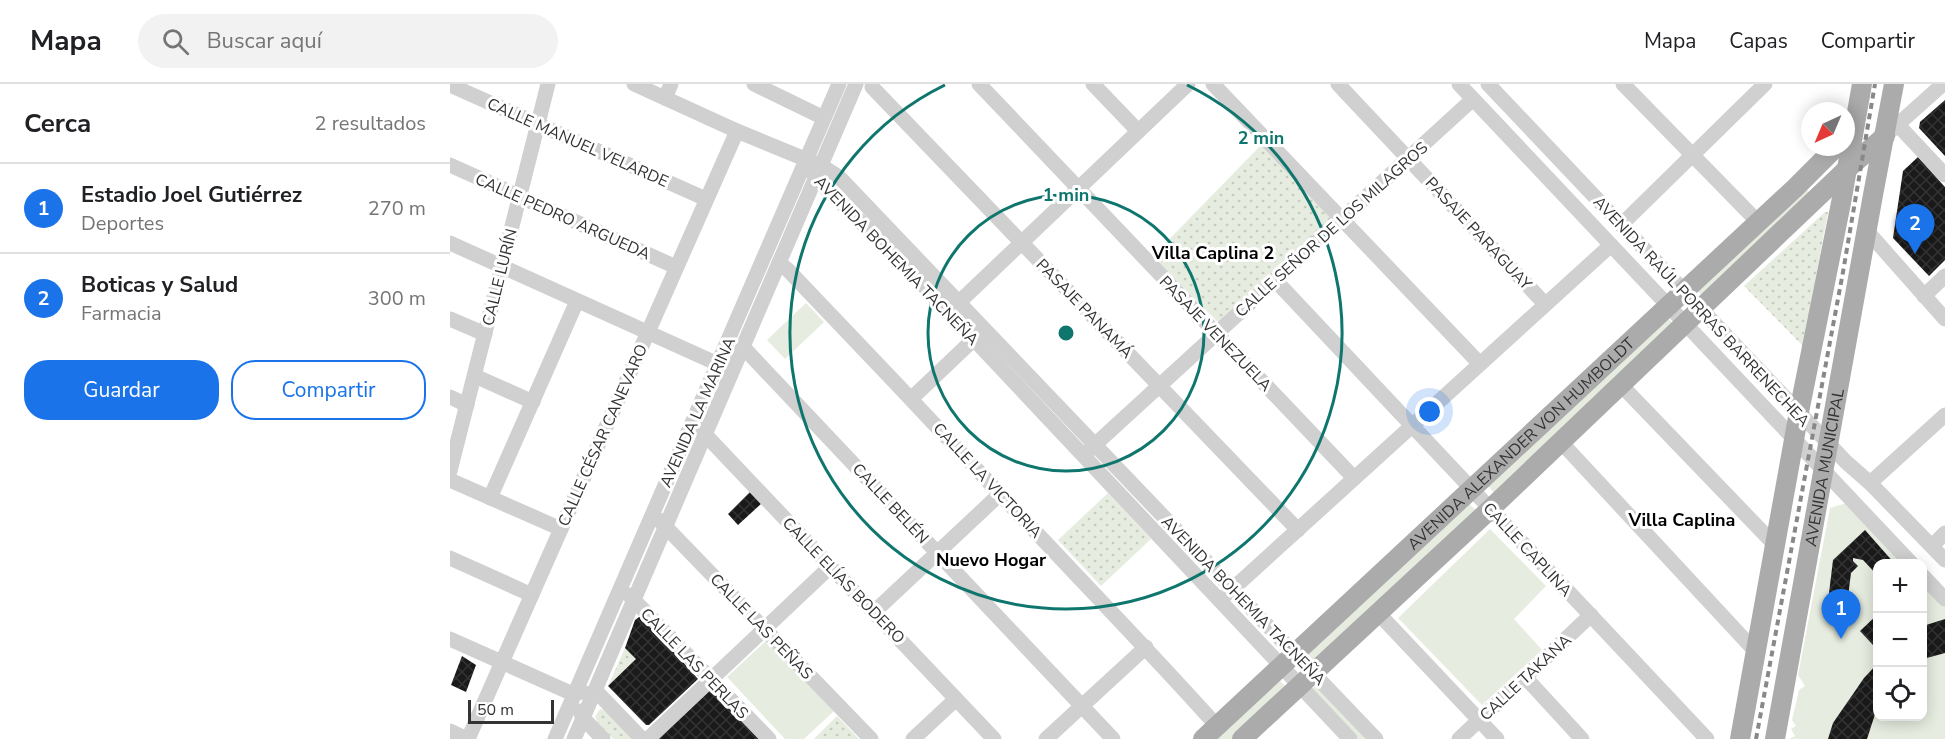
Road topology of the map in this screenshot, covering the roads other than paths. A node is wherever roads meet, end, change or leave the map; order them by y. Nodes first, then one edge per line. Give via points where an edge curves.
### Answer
1 (548, 84) edge
2 (634, 84) edge
3 (754, 84) edge
4 (839, 84) edge
5 (856, 84) edge
6 (979, 84) edge
7 (1093, 84) edge
8 (1188, 84) edge
9 (1213, 84) edge
10 (1338, 84) edge
11 (1459, 84) edge
12 (1488, 84) edge
13 (1623, 84) edge
14 (1765, 84) edge
15 (1862, 84) edge
16 (1943, 84) edge
17 (873, 85) edge
18 (450, 86) edge
19 (1897, 88) edge
20 (668, 91) edge
21 (1473, 99) junction
22 (845, 112) junction
23 (1855, 113) edge
24 (824, 118) junction
25 (538, 124) junction
26 (1855, 129) edge
27 (1892, 130) junction
28 (736, 131) junction
29 (1138, 131) junction
30 (1692, 156) junction
31 (1827, 156) edge
32 (1848, 156) edge
33 (1408, 158) junction
34 (450, 165) edge
35 (815, 169) junction
36 (1846, 170) junction
37 (1945, 175) edge
38 (1807, 177) junction
39 (1078, 188) junction
40 (1824, 191) junction
41 (520, 197) junction
42 (706, 199) junction
43 (1847, 209) junction
44 (1342, 219) junction
45 (1758, 222) junction
46 (1621, 225) junction
47 (1867, 231) junction
48 (450, 243) edge
49 (1021, 243) junction
50 (1611, 244) junction
51 (779, 263) junction
52 (502, 267) junction
53 (676, 267) junction
54 (1945, 276) edge
55 (1275, 280) junction
56 (1684, 291) junction
57 (1924, 296) junction
58 (577, 301) junction
59 (1545, 304) junction
60 (1668, 306) junction
61 (954, 307) junction
62 (1701, 309) junction
63 (450, 319) edge
64 (1945, 319) edge
65 (1686, 324) junction
66 (647, 332) junction
67 (485, 334) junction
68 (1216, 334) junction
69 (974, 339) junction
70 (743, 347) junction
71 (718, 364) junction
72 (1480, 364) junction
73 (475, 376) junction
74 (1160, 385) junction
75 (1621, 385) junction
76 (450, 397) edge
77 (912, 398) junction
78 (533, 402) junction
79 (467, 405) junction
80 (1799, 412) junction
81 (1945, 415) edge
82 (692, 422) junction
83 (1412, 426) junction
84 (705, 435) junction
85 (1794, 439) junction
86 (1560, 441) junction
87 (1828, 442) junction
88 (1095, 444) junction
89 (1083, 455) junction
90 (1823, 470) junction
91 (450, 471) edge
92 (1354, 478) junction
93 (450, 480) edge
94 (1870, 483) junction
95 (1471, 489) junction
96 (1000, 494) junction
97 (490, 498) junction
98 (1490, 509) junction
99 (653, 513) junction
100 (666, 526) junction
101 (561, 529) junction
102 (1298, 530) junction
103 (1945, 533) edge
104 (1776, 545) junction
105 (1932, 546) junction
106 (938, 552) junction
107 (450, 558) edge
108 (1907, 559) edge
109 (1945, 560) edge
110 (831, 566) junction
111 (1927, 579) edge
112 (621, 586) junction
113 (1233, 589) junction
114 (532, 595) junction
115 (1945, 599) edge
116 (634, 600) junction
117 (1220, 600) junction
118 (874, 612) junction
119 (1378, 613) junction
120 (1591, 615) junction
121 (764, 629) junction
122 (450, 639) edge
123 (1146, 647) junction
124 (1756, 652) junction
125 (1288, 660) junction
126 (502, 662) junction
127 (1525, 677) junction
128 (711, 680) junction
129 (1307, 680) junction
130 (595, 690) junction
131 (573, 694) junction
132 (956, 699) junction
133 (1082, 705) junction
134 (583, 718) junction
135 (1479, 720) junction
136 (450, 731) edge
137 (1210, 733) edge
138 (468, 739) edge
139 (555, 739) edge
140 (574, 739) edge
141 (603, 739) edge
142 (642, 739) edge
143 (648, 739) edge
144 (769, 739) edge
145 (871, 739) edge
146 (913, 739) edge
147 (994, 739) edge
148 (1046, 739) edge
149 (1113, 739) edge
150 (1242, 739) edge
151 (1350, 739) edge
152 (1376, 739) edge
153 (1459, 739) edge
154 (1497, 739) edge
155 (1582, 739) edge
156 (1707, 739) edge
157 (1740, 739) edge
158 (1775, 739) edge

1 - 25 street, CALLE LURÍN
2 - 20 street
3 - 24 street
4 - 24 street, AVENIDA LA MARINA
5 - 22 street, AVENIDA LA MARINA
6 - 39 street, PASAJE VENEZUELA
7 - 29 street
8 - 29 street
9 - 44 street
10 - 33 street, PASAJE PARAGUAY
11 - 21 street, AVENIDA RAÚL PORRAS BARRENECHEA
12 - 46 street, AVENIDA RAÚL PORRAS BARRENECHEA
13 - 30 street
14 - 30 street
15 - 23 main road, AVENIDA MUNICIPAL
16 - 27 street
17 - 22 street
17 - 49 street, PASAJE PANAMÁ
18 - 25 street, CALLE MANUEL VELARDE
19 - 26 main road
19 - 27 main road, AVENIDA MUNICIPAL
20 - 28 street
21 - 33 street, CALLE SEÑOR DE LOS MILAGROS
21 - 50 street, AVENIDA RAÚL PORRAS BARRENECHEA
22 - 35 street, AVENIDA LA MARINA
24 - 35 street, AVENIDA LA MARINA
25 - 41 street, CALLE LURÍN
25 - 42 street, CALLE MANUEL VELARDE
27 - 36 main road, AVENIDA ALEXANDER VON HUMBOLDT
27 - 37 street
27 - 47 main road, AVENIDA MUNICIPAL
28 - 35 street
28 - 42 street, CALLE CÉSAR CANEVARO
29 - 39 street
30 - 45 street
30 - 46 street
31 - 38 main road, AVENIDA ALEXANDER VON HUMBOLDT
32 - 36 main road, AVENIDA MUNICIPAL
33 - 44 street, CALLE SEÑOR DE LOS MILAGROS
33 - 59 street, PASAJE PARAGUAY
34 - 41 street, CALLE PEDRO ARGUEDA
35 - 51 street, AVENIDA LA MARINA
35 - 61 street, AVENIDA BOHEMIA TACNEÑA via 888,248
35 - 71 street, AVENIDA LA MARINA
36 - 40 main road, AVENIDA ALEXANDER VON HUMBOLDT
36 - 43 main road, AVENIDA MUNICIPAL
38 - 40 main road
38 - 45 main road, AVENIDA ALEXANDER VON HUMBOLDT
39 - 49 street
39 - 68 street, PASAJE VENEZUELA
40 - 43 main road
40 - 62 main road, AVENIDA ALEXANDER VON HUMBOLDT
41 - 52 street, CALLE LURÍN
41 - 53 street, CALLE PEDRO ARGUEDA
42 - 53 street, CALLE CÉSAR CANEVARO
43 - 47 main road
43 - 80 main road, AVENIDA MUNICIPAL
44 - 55 street, CALLE SEÑOR DE LOS MILAGROS
44 - 72 street
45 - 56 main road, AVENIDA ALEXANDER VON HUMBOLDT
46 - 56 street, AVENIDA RAÚL PORRAS BARRENECHEA
47 - 57 street
47 - 87 main road, AVENIDA MUNICIPAL
48 - 52 street
49 - 61 street
49 - 74 street, PASAJE PANAMÁ
50 - 59 street
50 - 60 street, AVENIDA RAÚL PORRAS BARRENECHEA
51 - 70 street, AVENIDA LA MARINA
51 - 77 street, CALLE LA VICTORIA
52 - 58 street
52 - 67 street, CALLE LURÍN
53 - 66 street, CALLE CÉSAR CANEVARO
54 - 57 street
55 - 68 street, CALLE SEÑOR DE LOS MILAGROS
55 - 83 street, CALLE CAPLINA
56 - 60 main road, AVENIDA ALEXANDER VON HUMBOLDT
56 - 62 street, AVENIDA RAÚL PORRAS BARRENECHEA
57 - 64 street
58 - 66 street
58 - 78 street
59 - 72 street
60 - 65 street, AVENIDA RAÚL PORRAS BARRENECHEA
60 - 95 main road, AVENIDA ALEXANDER VON HUMBOLDT
61 - 69 street, AVENIDA BOHEMIA TACNEÑA
61 - 88 street, AVENIDA BOHEMIA TACNEÑA
62 - 65 main road, AVENIDA ALEXANDER VON HUMBOLDT
62 - 80 street, AVENIDA RAÚL PORRAS BARRENECHEA
63 - 67 street
65 - 75 main road, AVENIDA ALEXANDER VON HUMBOLDT
65 - 85 street, AVENIDA RAÚL PORRAS BARRENECHEA
66 - 71 street
66 - 101 street, CALLE CÉSAR CANEVARO
67 - 73 street, CALLE LURÍN
68 - 74 street, CALLE SEÑOR DE LOS MILAGROS
68 - 92 street, PASAJE VENEZUELA
69 - 77 street
69 - 89 street, AVENIDA BOHEMIA TACNEÑA
70 - 84 street, AVENIDA LA MARINA
70 - 106 street, CALLE BELÉN
71 - 82 street, AVENIDA LA MARINA
72 - 83 street
73 - 78 street
73 - 79 street, CALLE LURÍN
74 - 88 street, CALLE SEÑOR DE LOS MILAGROS
74 - 102 street, PASAJE PANAMÁ
75 - 86 main road, AVENIDA ALEXANDER VON HUMBOLDT
75 - 104 street
76 - 79 street
77 - 96 street, CALLE LA VICTORIA
78 - 97 street
79 - 91 street, CALLE LURÍN
80 - 85 main road, AVENIDA MUNICIPAL
80 - 87 street, AVENIDA RAÚL PORRAS BARRENECHEA
81 - 94 street
82 - 84 street, CALLE ELÍAS BODERO
82 - 99 street, AVENIDA LA MARINA
83 - 92 street
83 - 95 street, CALLE CAPLINA
84 - 100 street, AVENIDA LA MARINA
84 - 110 street, CALLE ELÍAS BODERO
85 - 90 street, AVENIDA RAÚL PORRAS BARRENECHEA
85 - 104 main road, AVENIDA MUNICIPAL
86 - 98 main road, AVENIDA ALEXANDER VON HUMBOLDT
86 - 124 street
87 - 90 main road, AVENIDA MUNICIPAL
87 - 94 street, AVENIDA RAÚL PORRAS BARRENECHEA
88 - 89 street, CALLE SEÑOR DE LOS MILAGROS
88 - 113 street, AVENIDA BOHEMIA TACNEÑA
89 - 117 street, AVENIDA BOHEMIA TACNEÑA
90 - 108 street, AVENIDA RAÚL PORRAS BARRENECHEA
90 - 158 main road, AVENIDA MUNICIPAL
92 - 102 street
93 - 97 street
94 - 105 street, AVENIDA RAÚL PORRAS BARRENECHEA
95 - 98 street, CALLE CAPLINA
95 - 125 main road, AVENIDA ALEXANDER VON HUMBOLDT
96 - 106 street
96 - 123 street, CALLE LA VICTORIA
97 - 101 street
98 - 119 main road, AVENIDA ALEXANDER VON HUMBOLDT
98 - 120 street, CALLE CAPLINA
99 - 100 street, CALLE LAS PEÑAS
99 - 112 street, AVENIDA LA MARINA
100 - 116 street, AVENIDA LA MARINA
100 - 121 street, CALLE LAS PEÑAS
101 - 114 street, CALLE CÉSAR CANEVARO
102 - 113 street
103 - 105 street
104 - 124 main road, AVENIDA MUNICIPAL
105 - 109 street, AVENIDA RAÚL PORRAS BARRENECHEA
106 - 118 street
106 - 133 street, CALLE BELÉN
107 - 114 street
110 - 118 street, CALLE ELÍAS BODERO
110 - 121 street
111 - 115 street
112 - 116 street, CALLE LAS PERLAS
112 - 131 street, AVENIDA LA MARINA
113 - 117 street
113 - 125 street, AVENIDA BOHEMIA TACNEÑA
114 - 126 street, CALLE CÉSAR CANEVARO
116 - 128 street, CALLE LAS PERLAS
116 - 130 street, AVENIDA LA MARINA
117 - 125 street, AVENIDA BOHEMIA TACNEÑA
118 - 132 street, CALLE ELÍAS BODERO
119 - 129 main road, AVENIDA ALEXANDER VON HUMBOLDT
119 - 135 street
120 - 127 street, CALLE TAKANA
120 - 156 street, CALLE CAPLINA
121 - 128 street
121 - 145 street, CALLE LAS PEÑAS
122 - 126 street
123 - 133 street
123 - 137 street, CALLE LA VICTORIA
124 - 157 main road, AVENIDA MUNICIPAL
125 - 129 street, AVENIDA BOHEMIA TACNEÑA
125 - 137 main road, AVENIDA ALEXANDER VON HUMBOLDT
126 - 131 street
126 - 138 street, CALLE CÉSAR CANEVARO
127 - 135 street, CALLE TAKANA
127 - 155 street
128 - 143 street
128 - 144 street, CALLE LAS PERLAS
129 - 150 main road, AVENIDA ALEXANDER VON HUMBOLDT
129 - 151 street, AVENIDA BOHEMIA TACNEÑA
129 - 152 street, AVENIDA BOHEMIA TACNEÑA
130 - 131 street
130 - 134 street, AVENIDA LA MARINA
130 - 142 street
131 - 134 street
131 - 139 street, AVENIDA LA MARINA
132 - 146 street
132 - 147 street, CALLE ELÍAS BODERO
133 - 148 street
133 - 149 street, CALLE BELÉN
134 - 140 street, AVENIDA LA MARINA
134 - 141 street
135 - 153 street, CALLE TAKANA
135 - 154 street
136 - 138 street

